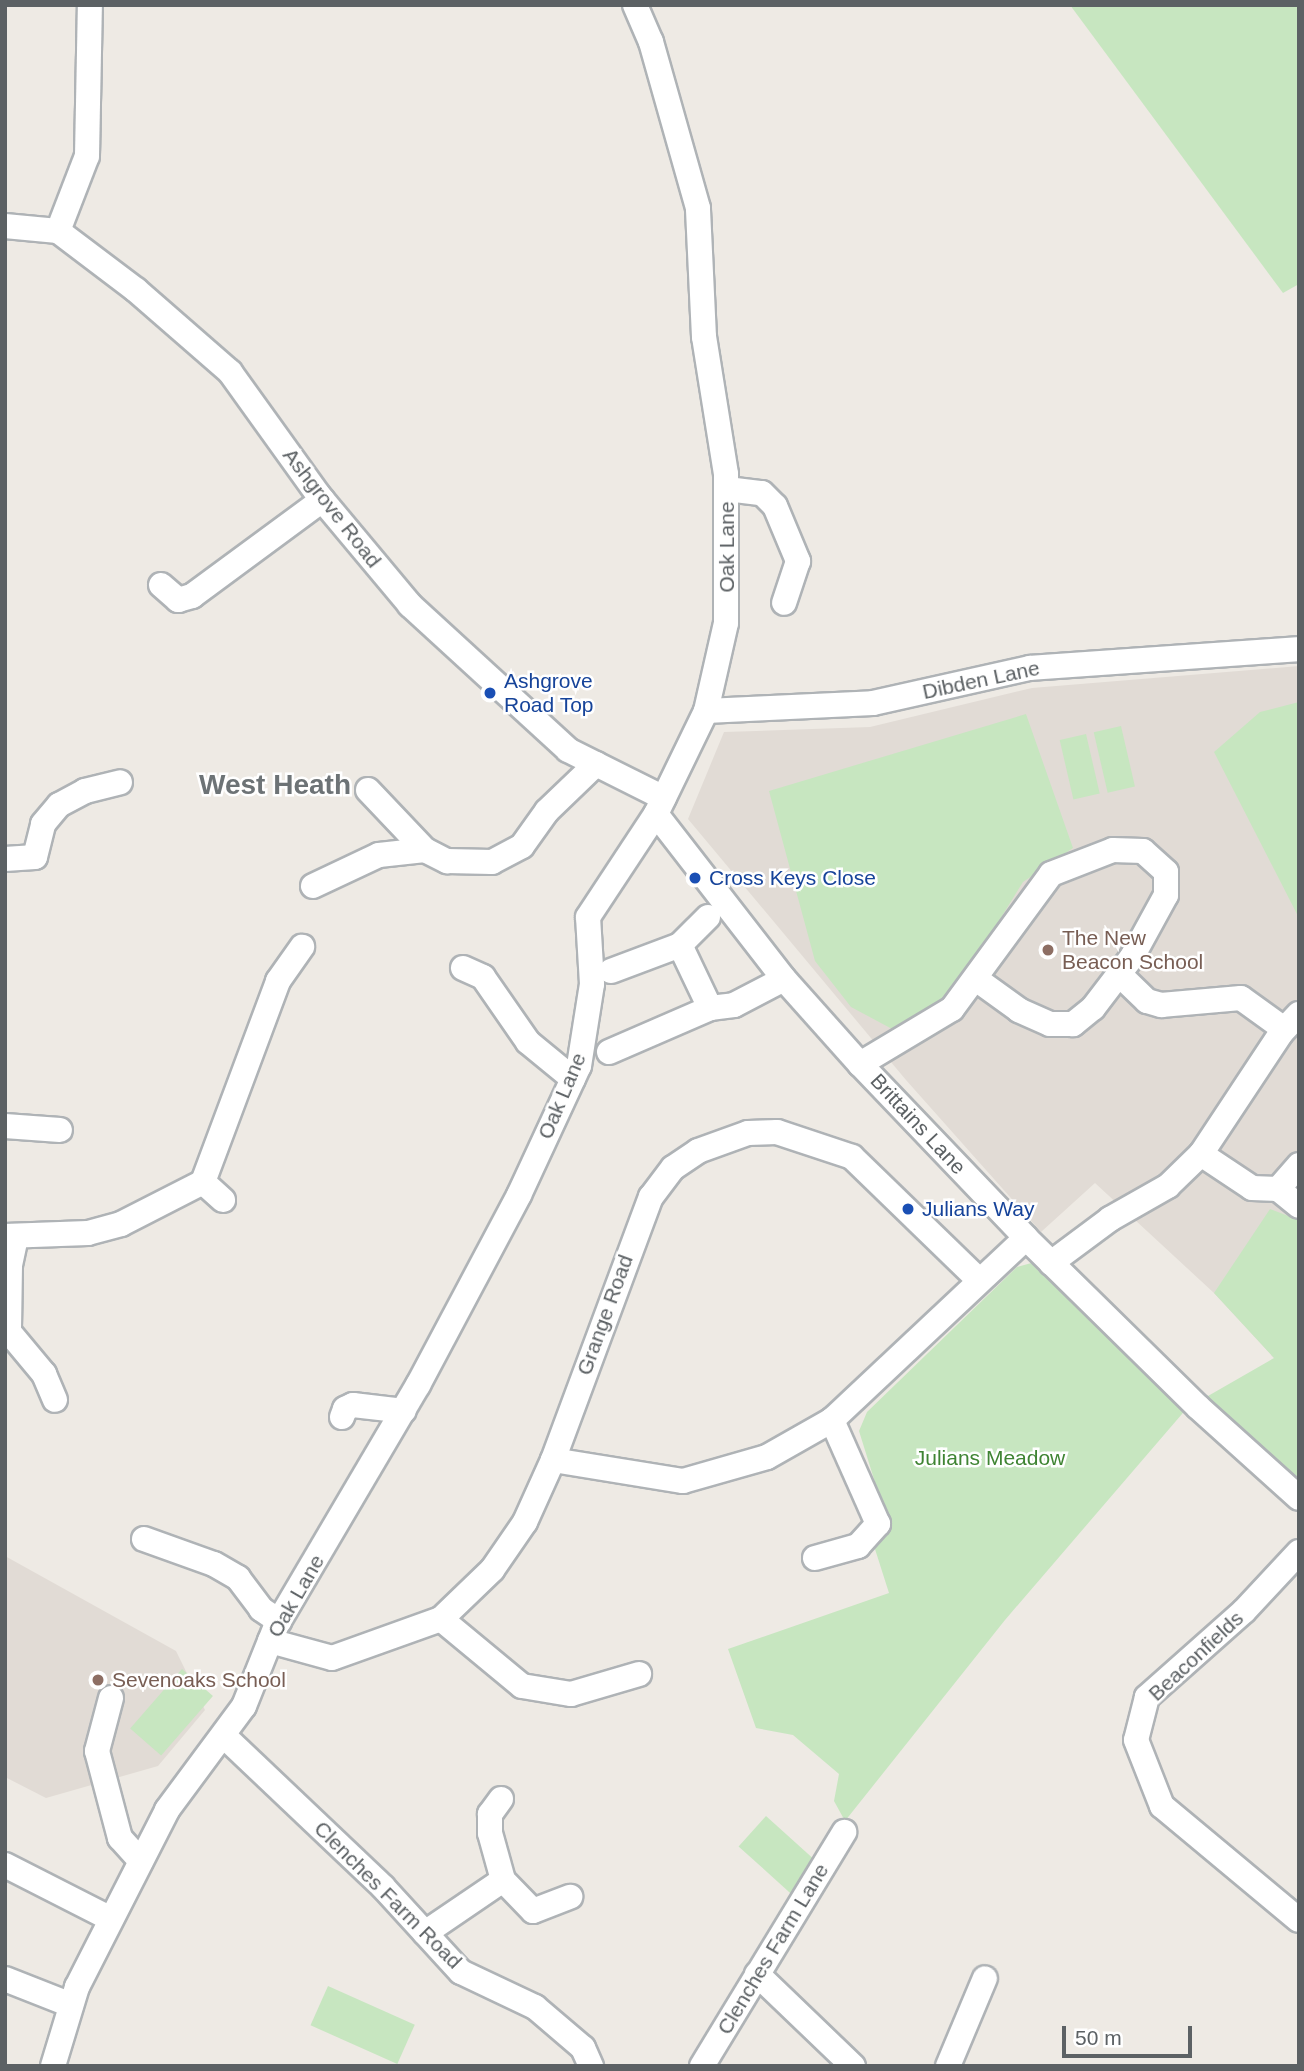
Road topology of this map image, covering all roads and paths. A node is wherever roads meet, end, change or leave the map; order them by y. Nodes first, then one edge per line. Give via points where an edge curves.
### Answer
1 (90, 5) edge
2 (635, 5) edge
3 (5, 226) edge
4 (58, 231) junction
5 (727, 489) junction
6 (322, 500) junction
7 (161, 585) dead end
8 (784, 603) dead end
9 (1299, 649) edge
10 (706, 711) junction
11 (596, 764) junction
12 (120, 782) dead end
13 (368, 790) dead end
14 (660, 806) junction
15 (425, 850) junction
16 (5, 859) edge
17 (313, 886) dead end
18 (708, 917) dead end
19 (680, 945) junction
20 (302, 947) dead end
21 (463, 968) dead end
22 (611, 971) dead end
23 (1119, 974) junction
24 (784, 979) junction
25 (976, 979) junction
26 (710, 1008) junction
27 (1292, 1021) edge
28 (609, 1052) dead end
29 (860, 1064) junction
30 (573, 1079) junction
31 (5, 1126) edge
32 (60, 1130) dead end
33 (1201, 1154) junction
34 (1299, 1165) edge
35 (202, 1182) junction
36 (1278, 1189) junction
37 (223, 1199) dead end
38 (1299, 1206) edge
39 (10, 1236) edge
40 (1026, 1238) junction
41 (1051, 1263) junction
42 (979, 1280) junction
43 (55, 1400) dead end
44 (404, 1410) junction
45 (342, 1417) dead end
46 (832, 1420) junction
47 (553, 1460) junction
48 (1299, 1498) edge
49 (144, 1539) dead end
50 (1299, 1552) edge
51 (815, 1558) dead end
52 (441, 1619) junction
53 (274, 1631) junction
54 (639, 1674) dead end
55 (111, 1698) dead end
56 (224, 1736) junction
57 (501, 1799) dead end
58 (844, 1832) dead end
59 (141, 1861) junction
60 (5, 1865) edge
61 (503, 1881) junction
62 (570, 1897) dead end
63 (111, 1919) junction
64 (1299, 1920) edge
65 (425, 1933) junction
66 (757, 1974) junction
67 (985, 1978) dead end
68 (5, 1979) edge
69 (71, 2005) junction
70 (53, 2066) edge
71 (591, 2066) edge
72 (702, 2066) edge
73 (853, 2066) edge
74 (948, 2066) edge

1 - 4 street via 87,156
2 - 5 street, Oak Lane via 651,41 698,208 704,337
3 - 4 street
4 - 6 street, Ashgrove Road via 136,290 230,372
5 - 8 street via 762,493 775,506 798,561
5 - 10 street, Oak Lane via 726,623
6 - 7 street via 192,596 178,600
6 - 11 street, Ashgrove Road via 410,605 568,750
9 - 10 street, Dibden Lane via 1030,668 873,704
10 - 14 street, Oak Lane
11 - 14 street, Ashgrove Road
11 - 15 street via 547,811 522,845 492,862 447,861
12 - 16 street via 85,791 59,805 43,824 34,857
13 - 15 street
14 - 24 street, Brittains Lane
14 - 30 street, Oak Lane via 588,917 592,984 587,1030
15 - 17 street via 379,855
18 - 19 street
19 - 22 street
19 - 26 street
20 - 35 street via 278,981
21 - 30 street via 483,978 528,1042
23 - 25 street via 1093,1008 1073,1024 1060,1026 1019,1010
23 - 25 street via 1166,895 1166,872 1143,851 1113,850 1051,874
23 - 27 street via 1147,1000 1161,1005 1241,998
24 - 26 street via 734,1005
24 - 29 street, Brittains Lane
25 - 29 street via 952,1009
26 - 28 street
27 - 33 street
29 - 40 street, Brittains Lane
30 - 44 street, Oak Lane via 519,1195
31 - 32 street
33 - 36 street via 1252,1188
33 - 41 street via 1168,1186 1110,1219
34 - 36 street
35 - 37 street
35 - 39 street via 121,1224 88,1233
36 - 38 street
39 - 43 street via 9,1332 44,1374
40 - 41 street, Brittains Lane
40 - 42 street
41 - 48 street, Brittains Lane
42 - 46 street
42 - 47 street, Grange Road via 852,1157 777,1132 748,1133 698,1150 673,1168 651,1197
44 - 45 street via 353,1405
44 - 53 street, Oak Lane
46 - 47 street via 767,1457 683,1481
46 - 51 street via 878,1524 858,1546
47 - 52 street, Grange Road via 525,1522 504,1553
49 - 53 street via 214,1564 238,1578
50 - 64 street, Beaconfields via 1244,1611 1147,1697 1136,1740 1162,1806
52 - 53 street, Grange Road via 332,1658
52 - 54 street via 522,1686 571,1694
53 - 56 street, Oak Lane via 244,1706
55 - 59 street via 97,1751 120,1838
56 - 59 street, Oak Lane via 167,1810
56 - 65 street, Clenches Farm Road
57 - 61 street via 489,1814 489,1833
58 - 66 street, Clenches Farm Lane
59 - 63 street, Oak Lane
60 - 63 street
61 - 62 street via 533,1911
61 - 65 street
63 - 69 street, Oak Lane
65 - 71 street, Clenches Farm Road via 461,1972 535,2007 583,2048
66 - 72 street, Clenches Farm Lane
66 - 73 street
67 - 74 street
68 - 69 street
69 - 70 street, Oak Lane

